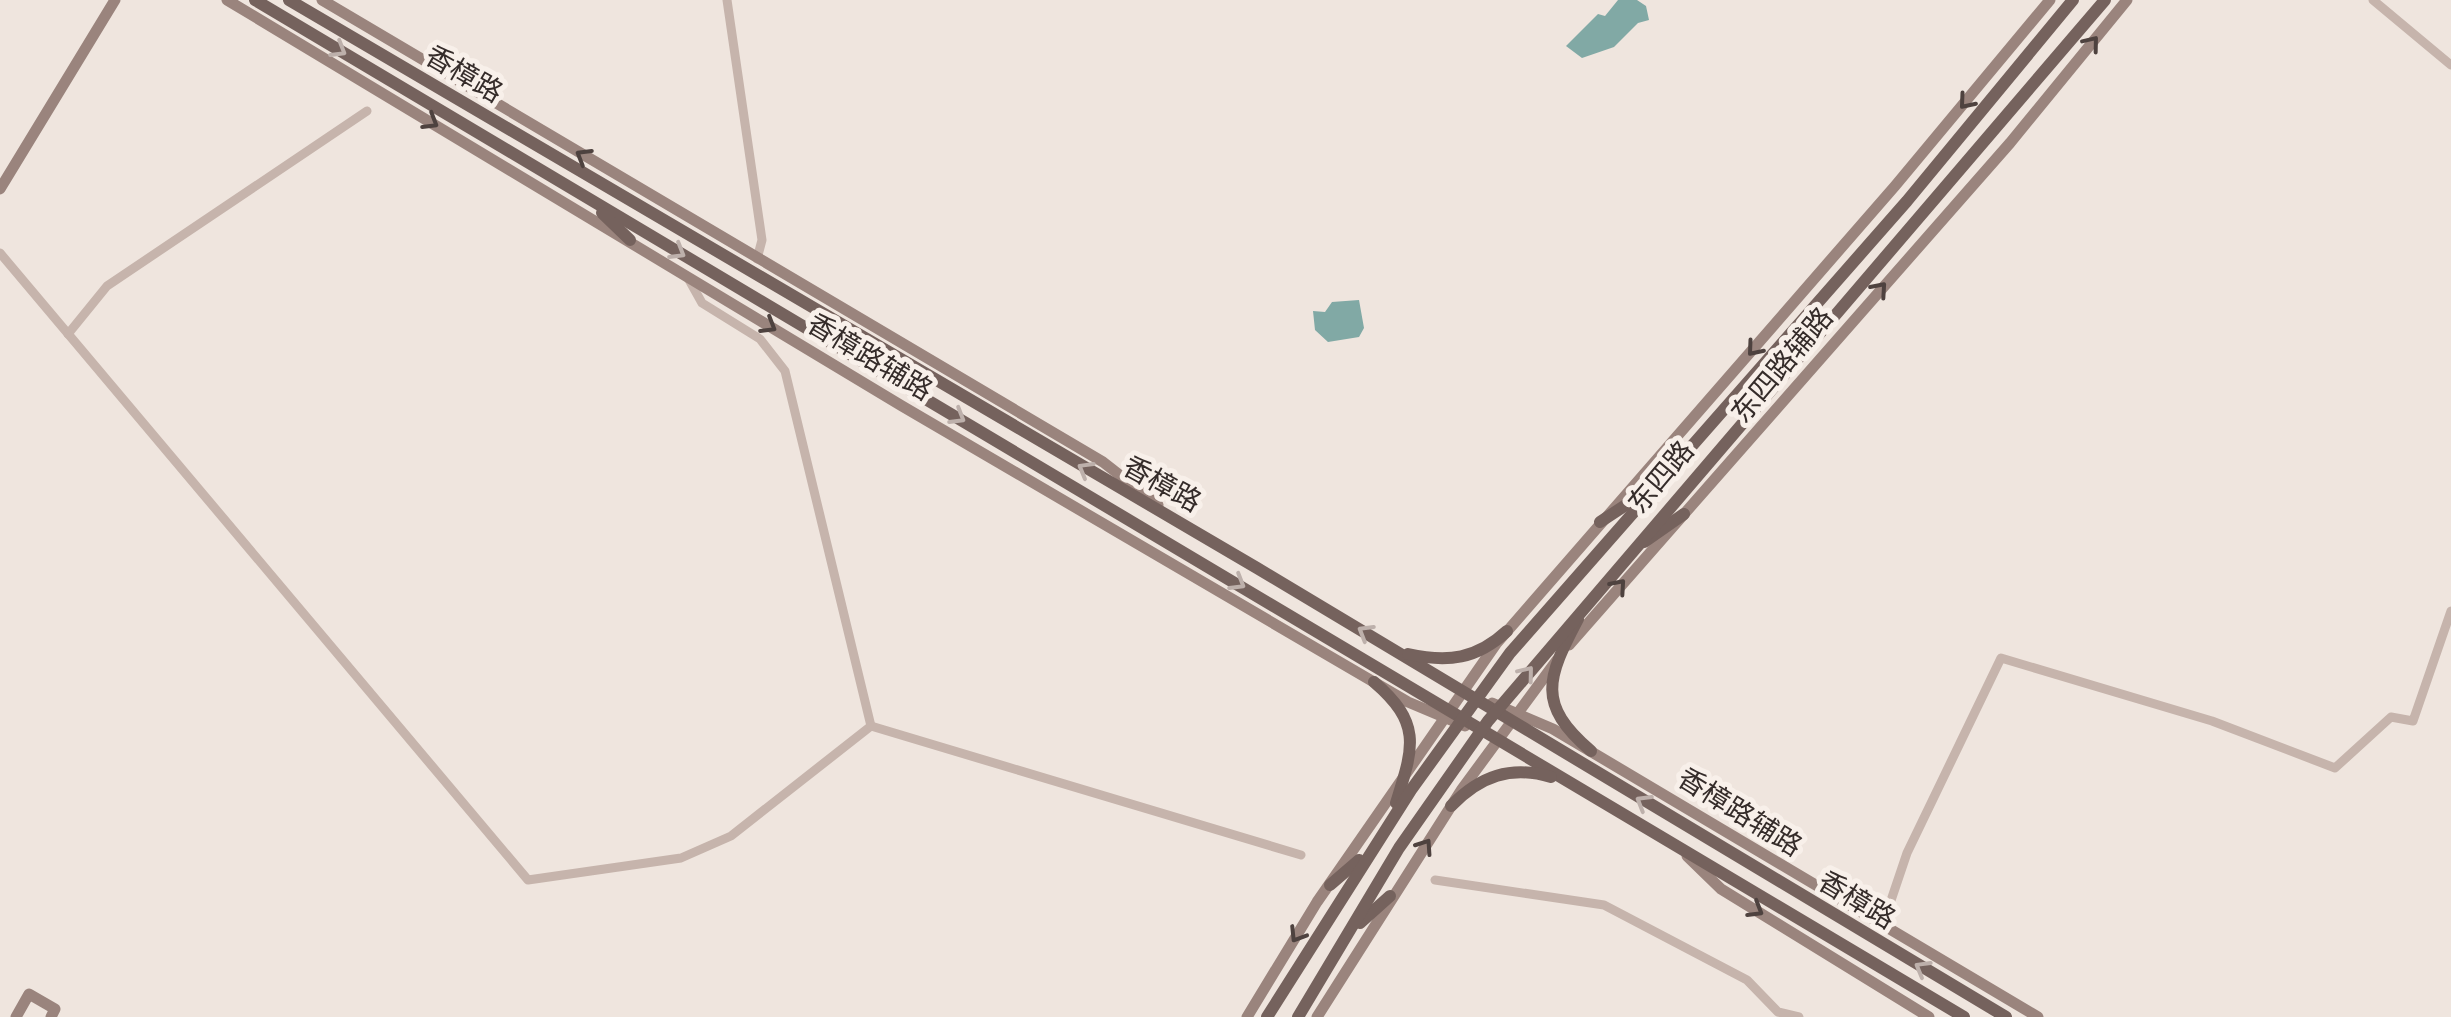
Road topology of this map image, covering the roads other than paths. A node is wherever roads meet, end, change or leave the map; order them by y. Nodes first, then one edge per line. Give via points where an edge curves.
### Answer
1 (112, 0) edge
2 (227, 0) edge
3 (255, 0) edge
4 (289, 0) edge
5 (322, 0) edge
6 (727, 0) edge
7 (2050, 0) edge
8 (2072, 0) edge
9 (2104, 0) edge
10 (2126, 0) edge
11 (2373, 0) edge
12 (2451, 65) edge
13 (368, 111) dead end
14 (0, 177) edge
15 (0, 188) edge
16 (586, 198) junction
17 (630, 240) junction
18 (0, 253) edge
19 (757, 259) junction
20 (685, 273) junction
21 (68, 334) junction
22 (1656, 485) junction
23 (1684, 514) junction
24 (1172, 518) junction
25 (1600, 522) junction
26 (1630, 552) junction
27 (1590, 597) junction
28 (2451, 612) edge
29 (1507, 631) junction
30 (1394, 650) junction
31 (1558, 658) junction
32 (1374, 682) junction
33 (1462, 691) junction
34 (1476, 698) junction
35 (1498, 709) junction
36 (1446, 713) junction
37 (1513, 717) junction
38 (1460, 720) junction
39 (871, 726) junction
40 (1481, 731) junction
41 (1497, 739) junction
42 (1591, 751) junction
43 (1407, 768) junction
44 (1572, 785) junction
45 (1451, 806) junction
46 (1388, 824) junction
47 (1372, 848) junction
48 (1680, 850) junction
49 (1302, 855) dead end
50 (1435, 880) dead end
51 (1330, 885) junction
52 (1390, 896) junction
53 (1882, 927) junction
54 (1350, 931) junction
55 (16, 1017) edge
56 (50, 1017) edge
57 (1247, 1017) edge
58 (1267, 1017) edge
59 (1298, 1017) edge
60 (1317, 1017) edge
61 (1799, 1017) edge
62 (1929, 1017) edge
63 (1964, 1017) edge
64 (2006, 1017) edge
65 (2038, 1017) edge

1 - 14 street
1 - 15 street
2 -> 17 street, 香樟路辅路
3 -> 16 main road, 香樟路
24 -> 4 main road, 香樟路
19 -> 5 street
6 - 19 street via 762,240
7 -> 25 street, 东四路辅路
8 - 22 main road, 东四路
9 - 26 main road, 东四路
23 -> 10 street, 东四路辅路 via 2010,143
11 - 12 street
13 - 21 street via 108,286
16 - 17 main road
16 -> 36 main road, 香樟路
17 - 20 street, 香樟路辅路
18 - 21 street
19 - 24 street via 1104,462
20 -> 32 street, 香樟路辅路
20 - 39 street via 702,303 760,340 785,371
21 - 39 street via 528,880 682,858 731,836
22 - 25 main road
22 - 34 main road, 东四路
23 - 26 main road
31 -> 23 street, 东四路辅路
30 -> 24 main road, 香樟路
25 - 29 street, 东四路辅路
26 - 27 main road, 东四路
27 - 31 main road
35 -> 27 main road, 东四路
28 - 53 street via 2413,721 2391,717 2335,768 2212,721 2001,658 1907,852
29 - 30 main road via 1460,658
29 - 33 street, 东四路辅路
30 - 33 main road, 香樟路
31 - 37 street, 东四路辅路
31 - 42 main road via 1552,703
32 - 36 street, 香樟路辅路
32 - 43 main road via 1408,722
33 - 34 main road, 香樟路
33 - 36 street, 东四路辅路
34 - 35 main road, 香樟路
34 - 38 main road, 东四路
35 - 37 main road, 香樟路
35 - 40 main road, 东四路
36 - 38 main road, 香樟路
36 - 43 street, 东四路辅路
37 - 41 street, 东四路辅路
37 - 42 street, 香樟路辅路
64 -> 37 main road, 香樟路
38 - 40 main road, 香樟路
38 - 46 main road, 东四路
39 - 49 street
40 - 41 main road, 香樟路
40 - 54 main road, 东四路
41 - 44 main road, 香樟路
41 - 45 street, 东四路辅路
42 - 53 street, 香樟路辅路
43 - 46 main road
43 - 51 street, 东四路辅路
44 - 45 main road via 1526,771 1498,774
44 - 48 main road, 香樟路
52 -> 45 street, 东四路辅路
46 - 47 main road, 东四路
47 - 51 main road
47 - 58 main road, 东四路
48 -> 62 street, 香樟路 via 1721,889
48 - 63 main road, 香樟路
50 - 61 street via 1604,905 1747,980 1778,1012
51 -> 57 street, 东四路辅路
52 - 54 main road
52 - 60 street, 东四路辅路
53 - 65 street, 香樟路辅路
54 - 59 main road, 东四路
55 - 56 street via 30,994 55,1009

